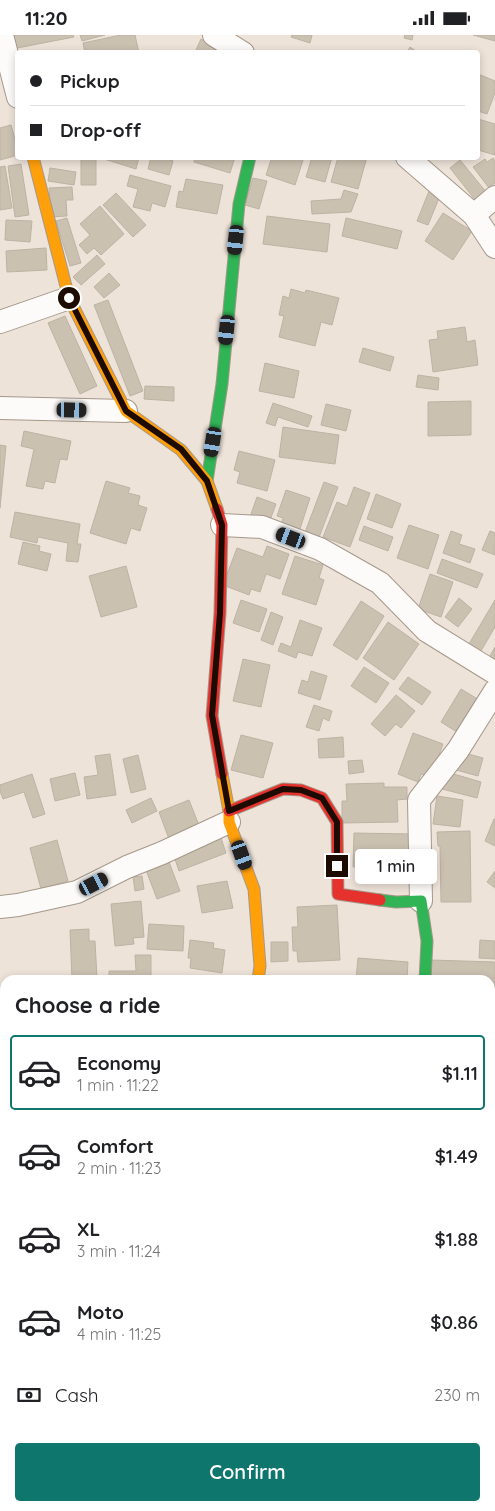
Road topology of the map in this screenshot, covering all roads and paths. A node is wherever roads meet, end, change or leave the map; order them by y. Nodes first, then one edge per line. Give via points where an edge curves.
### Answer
1 (2, 35) edge
2 (214, 35) edge
3 (238, 50) edge
4 (15, 85) edge
5 (34, 160) edge
6 (249, 160) edge
7 (410, 160) edge
8 (495, 197) edge
9 (474, 215) junction
10 (495, 247) edge
11 (69, 298) junction
12 (0, 322) edge
13 (0, 408) edge
14 (126, 411) junction
15 (207, 481) junction
16 (222, 525) junction
17 (495, 673) edge
18 (495, 691) edge
19 (229, 816) junction
20 (420, 901) junction
21 (0, 907) edge
22 (259, 975) edge
23 (425, 975) edge

1 - 4 street
2 - 3 street
5 - 11 street
6 - 15 street via 239,204 222,384
7 - 9 street
8 - 9 street
9 - 10 street
11 - 12 street
11 - 14 street
13 - 14 street
14 - 15 street via 181,449
15 - 16 street
16 - 17 street via 262,527 320,549 380,583 427,631
16 - 19 street via 220,613 212,715
18 - 20 street via 458,750 420,800
19 - 20 street via 283,789 301,790 322,798 337,822 338,894 396,903
19 - 21 street via 162,853 77,893
19 - 22 street via 254,889
20 - 23 street via 427,941

